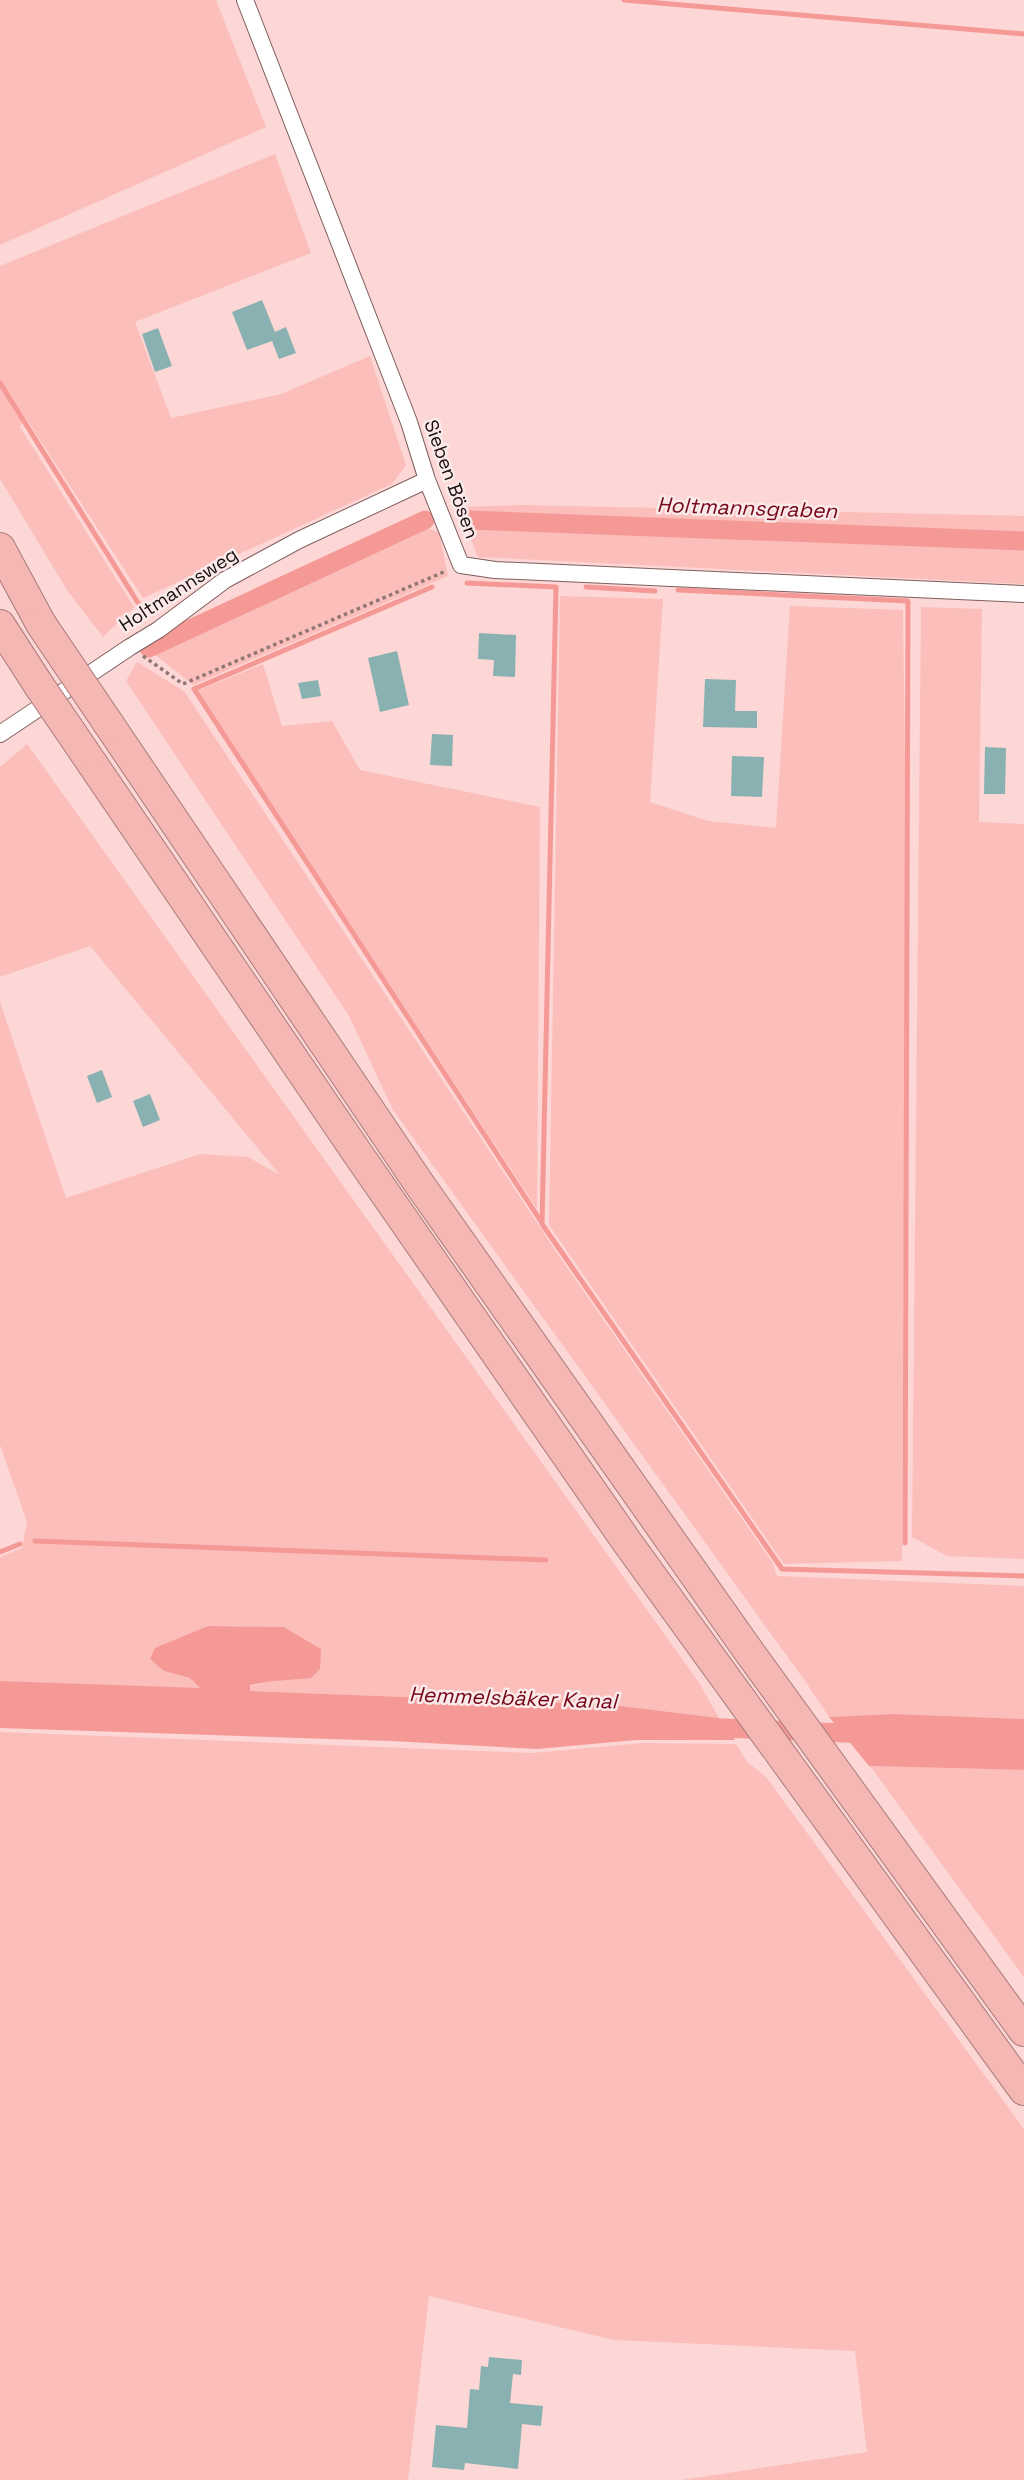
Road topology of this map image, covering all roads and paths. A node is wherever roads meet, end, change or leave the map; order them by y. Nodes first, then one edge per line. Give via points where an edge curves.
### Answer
1 (245, 0) edge
2 (428, 480) junction
3 (0, 548) edge
4 (0, 562) edge
5 (461, 565) junction
6 (1024, 594) edge
7 (41, 624) junction
8 (0, 625) edge
9 (130, 647) junction
10 (0, 661) edge
11 (31, 689) junction
12 (0, 734) edge
13 (1024, 2031) edge
14 (1024, 2090) edge

1 - 2 street, Sieben Bösen
2 - 5 street, Sieben Bösen
2 - 9 street, Holtmannsweg via 225,580
3 - 7 highway
4 - 7 highway
5 - 6 street, Sieben Bösen
5 - 9 path via 183,684
7 - 13 highway, bridge via 420,1185
8 - 11 highway
9 - 12 street, Holtmannsweg
10 - 11 highway
11 - 14 highway, bridge via 174,884 628,1542

